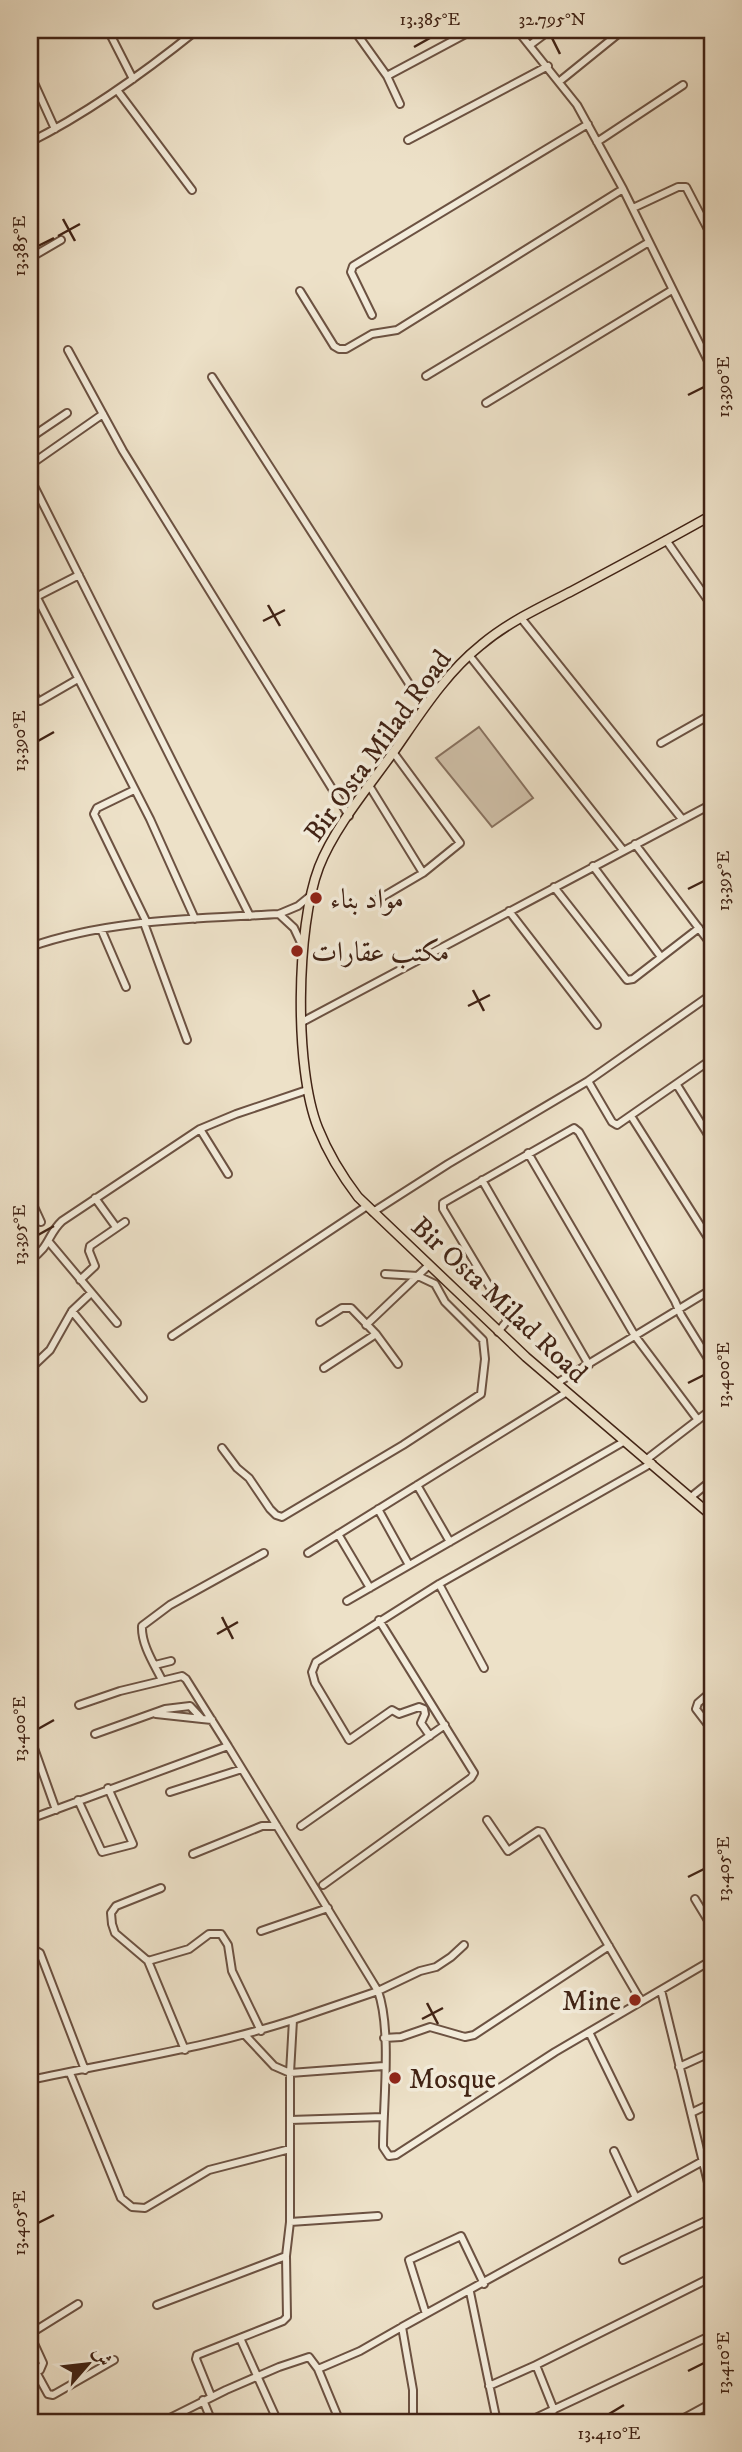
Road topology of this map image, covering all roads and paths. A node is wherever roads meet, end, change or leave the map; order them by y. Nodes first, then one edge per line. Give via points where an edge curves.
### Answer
1 (108, 30) edge
2 (197, 30) edge
3 (473, 30) edge
4 (517, 30) edge
5 (550, 30) edge
6 (623, 30) edge
7 (356, 31) edge
8 (530, 45) junction
9 (548, 66) junction
10 (30, 74) edge
11 (387, 76) junction
12 (133, 79) junction
13 (560, 80) junction
14 (683, 85) dead end
15 (117, 90) junction
16 (400, 104) dead end
17 (588, 124) junction
18 (55, 129) junction
19 (408, 140) dead end
20 (30, 142) edge
21 (597, 142) junction
22 (623, 189) junction
23 (192, 190) dead end
24 (633, 208) junction
25 (712, 237) edge
26 (61, 240) dead end
27 (649, 242) junction
28 (30, 258) edge
29 (672, 290) junction
30 (300, 291) dead end
31 (372, 315) dead end
32 (68, 350) dead end
33 (712, 369) edge
34 (425, 376) dead end
35 (212, 377) dead end
36 (486, 403) dead end
37 (67, 414) dead end
38 (103, 414) junction
39 (30, 438) edge
40 (30, 465) edge
41 (30, 478) edge
42 (712, 515) edge
43 (666, 540) junction
44 (79, 575) junction
45 (30, 584) edge
46 (33, 599) edge
47 (712, 606) edge
48 (521, 618) junction
49 (469, 655) junction
50 (78, 679) junction
51 (30, 687) edge
52 (424, 708) junction
53 (712, 714) edge
54 (660, 743) dead end
55 (393, 752) junction
56 (370, 787) junction
57 (134, 790) junction
58 (712, 804) edge
59 (348, 816) junction
60 (682, 820) junction
61 (635, 844) junction
62 (623, 850) junction
63 (593, 866) junction
64 (423, 873) junction
65 (554, 887) junction
66 (309, 897) junction
67 (372, 903) dead end
68 (509, 911) junction
69 (279, 914) junction
70 (250, 916) junction
71 (195, 919) junction
72 (145, 923) junction
73 (699, 928) junction
74 (101, 929) junction
75 (710, 943) dead end
76 (303, 946) junction
77 (30, 947) edge
78 (661, 957) junction
79 (126, 987) dead end
80 (712, 993) edge
81 (302, 1022) junction
82 (597, 1025) dead end
83 (187, 1040) dead end
84 (712, 1059) edge
85 (588, 1081) junction
86 (677, 1085) junction
87 (307, 1090) junction
88 (631, 1116) junction
89 (201, 1129) junction
90 (712, 1141) edge
91 (528, 1153) junction
92 (228, 1174) dead end
93 (482, 1180) junction
94 (95, 1198) junction
95 (30, 1200) edge
96 (370, 1209) junction
97 (41, 1222) dead end
98 (125, 1222) dead end
99 (116, 1227) junction
100 (49, 1242) junction
101 (712, 1244) edge
102 (30, 1260) edge
103 (429, 1265) junction
104 (385, 1274) dead end
105 (418, 1276) junction
106 (80, 1280) junction
107 (712, 1290) edge
108 (91, 1293) junction
109 (679, 1310) junction
110 (72, 1311) junction
111 (320, 1322) dead end
112 (117, 1323) dead end
113 (366, 1325) junction
114 (498, 1332) junction
115 (376, 1334) junction
116 (172, 1336) dead end
117 (635, 1336) junction
118 (398, 1364) dead end
119 (589, 1365) junction
120 (712, 1365) edge
121 (32, 1367) dead end
122 (324, 1368) dead end
123 (557, 1383) junction
124 (567, 1392) junction
125 (143, 1398) dead end
126 (712, 1409) edge
127 (698, 1420) junction
128 (625, 1441) junction
129 (222, 1448) dead end
130 (650, 1461) junction
131 (712, 1480) edge
132 (417, 1485) junction
133 (691, 1497) junction
134 (378, 1509) junction
135 (712, 1516) edge
136 (338, 1534) junction
137 (450, 1542) junction
138 (264, 1553) dead end
139 (308, 1553) dead end
140 (409, 1565) junction
141 (439, 1584) junction
142 (369, 1588) junction
143 (346, 1601) dead end
144 (379, 1620) junction
145 (171, 1661) dead end
146 (155, 1665) junction
147 (484, 1668) dead end
148 (162, 1680) junction
149 (712, 1691) edge
150 (79, 1705) dead end
151 (155, 1713) junction
152 (202, 1719) junction
153 (212, 1720) junction
154 (445, 1725) junction
155 (712, 1730) edge
156 (95, 1734) dead end
157 (430, 1736) junction
158 (30, 1737) edge
159 (228, 1746) junction
160 (242, 1769) junction
161 (108, 1788) junction
162 (170, 1792) dead end
163 (78, 1800) junction
164 (56, 1810) junction
165 (30, 1819) edge
166 (487, 1820) dead end
167 (277, 1826) junction
168 (301, 1826) dead end
169 (193, 1854) dead end
170 (323, 1885) dead end
171 (161, 1888) dead end
172 (695, 1899) dead end
173 (328, 1908) junction
174 (712, 1927) edge
175 (261, 1931) dead end
176 (464, 1945) dead end
177 (609, 1946) junction
178 (30, 1947) edge
179 (712, 1960) edge
180 (148, 1961) junction
181 (661, 1990) junction
182 (378, 1991) junction
183 (640, 2001) junction
184 (293, 2020) junction
185 (261, 2031) junction
186 (589, 2032) junction
187 (246, 2036) junction
188 (384, 2038) junction
189 (185, 2050) junction
190 (712, 2052) edge
191 (384, 2066) junction
192 (680, 2067) junction
193 (85, 2070) junction
194 (70, 2073) junction
195 (290, 2073) junction
196 (30, 2080) edge
197 (712, 2103) edge
198 (691, 2113) junction
199 (630, 2116) dead end
200 (383, 2117) junction
201 (290, 2120) junction
202 (290, 2149) junction
203 (614, 2151) dead end
204 (703, 2161) junction
205 (710, 2178) edge
206 (636, 2198) junction
207 (712, 2199) edge
208 (378, 2216) dead end
209 (712, 2218) edge
210 (290, 2222) junction
211 (286, 2256) junction
212 (623, 2260) dead end
213 (712, 2277) edge
214 (485, 2284) junction
215 (470, 2292) junction
216 (78, 2304) dead end
217 (157, 2305) dead end
218 (426, 2314) junction
219 (402, 2328) junction
220 (712, 2335) edge
221 (240, 2338) junction
222 (114, 2360) dead end
223 (536, 2365) junction
224 (318, 2369) junction
225 (33, 2373) edge
226 (256, 2377) junction
227 (489, 2386) junction
228 (211, 2396) junction
229 (202, 2400) junction
230 (712, 2403) edge
231 (554, 2410) junction
232 (162, 2422) edge
233 (212, 2422) edge
234 (278, 2422) edge
235 (340, 2422) edge
236 (413, 2422) edge
237 (497, 2422) edge
238 (527, 2422) edge
239 (677, 2422) edge

1 - 12 street
2 - 12 street
3 - 11 street
4 - 8 street
5 - 8 street
6 - 13 street
7 - 11 street
8 - 9 street
9 - 13 street
9 - 19 street
10 - 18 street
11 - 16 street
12 - 15 street
13 - 17 street
14 - 21 street
15 - 18 street
15 - 23 street
17 - 21 street
17 - 31 street via 354,266 351,272
18 - 20 street
21 - 22 street
22 - 24 street
22 - 30 street via 397,330 372,334 346,349 334,346
24 - 25 street via 686,187
24 - 27 street
26 - 28 street
27 - 29 street
27 - 34 street
29 - 33 street
29 - 36 street
32 - 38 street
35 - 52 street
37 - 39 street
38 - 40 street
38 - 59 street
41 - 44 street
42 - 43 main road, Bir Osta Milad Road
43 - 47 street
43 - 48 main road, Bir Osta Milad Road
44 - 46 street
44 - 70 street
45 - 46 street
46 - 50 street
48 - 49 main road, Bir Osta Milad Road
48 - 60 street
49 - 52 main road, Bir Osta Milad Road
49 - 62 street
50 - 51 street via 40,701
50 - 57 street
52 - 55 main road, Bir Osta Milad Road
53 - 54 street
55 - 56 main road, Bir Osta Milad Road
55 - 64 street via 460,840 459,846
56 - 59 main road, Bir Osta Milad Road
56 - 64 street
57 - 71 street
57 - 72 street via 97,808 94,814
58 - 60 street
59 - 66 main road, Bir Osta Milad Road via 328,848
60 - 61 street
61 - 62 street
61 - 73 street
62 - 63 street
63 - 65 street
63 - 78 street
64 - 67 street
65 - 68 street
65 - 78 street via 625,979 633,979
66 - 69 street
66 - 76 main road, Bir Osta Milad Road
68 - 81 street
68 - 82 street
69 - 70 street
69 - 76 street via 294,928
70 - 71 street
71 - 72 street
72 - 74 street
72 - 83 street
73 - 75 street
73 - 78 street
74 - 77 street
74 - 79 street
76 - 81 main road, Bir Osta Milad Road
80 - 85 street
81 - 87 main road, Bir Osta Milad Road
84 - 86 street
85 - 88 street via 614,1124
85 - 96 street
86 - 88 street
86 - 90 street
87 - 89 street
87 - 96 main road, Bir Osta Milad Road via 331,1156
88 - 101 street
89 - 92 street
89 - 94 street
91 - 93 street
91 - 109 street via 571,1128 577,1129
91 - 117 street
93 - 114 street via 442,1206 507,1316
93 - 119 street
94 - 99 street
94 - 100 street via 57,1226
95 - 97 street
96 - 103 main road, Bir Osta Milad Road
96 - 116 street
98 - 99 street
99 - 106 street via 90,1246 96,1266
100 - 102 street
100 - 106 street
103 - 105 street
103 - 114 main road, Bir Osta Milad Road
104 - 105 street
105 - 113 street
105 - 129 street via 435,1284 445,1302 482,1340 481,1394 282,1517 270,1509
106 - 108 street
107 - 109 street
108 - 110 street
108 - 112 street
109 - 117 street
109 - 120 street
110 - 121 street via 50,1350
110 - 125 street
111 - 113 street via 348,1307
113 - 115 street
114 - 123 main road, Bir Osta Milad Road
115 - 118 street
115 - 122 street
117 - 119 street
117 - 127 street
119 - 123 street
123 - 124 main road, Bir Osta Milad Road
124 - 128 main road, Bir Osta Milad Road
124 - 132 street
126 - 127 street
127 - 130 street
128 - 130 main road, Bir Osta Milad Road
128 - 137 street
130 - 133 main road, Bir Osta Milad Road
130 - 141 street
131 - 133 street
132 - 134 street
132 - 137 street
133 - 135 main road, Bir Osta Milad Road
134 - 136 street
134 - 140 street
136 - 139 street
136 - 142 street
137 - 140 street
138 - 146 street via 146,1621 142,1633
140 - 142 street
141 - 144 street
141 - 147 street
142 - 143 street
144 - 154 street
144 - 157 street via 316,1662 312,1672 315,1684 349,1740 392,1710 399,1714 419,1707 425,1714 421,1723
145 - 146 street
146 - 148 street
148 - 150 street
148 - 153 street via 187,1679
149 - 155 street via 696,1709
151 - 152 street
151 - 152 street via 190,1706
151 - 156 street
152 - 153 street
153 - 159 street
154 - 157 street
154 - 170 street via 473,1776
157 - 168 street
158 - 164 street
159 - 160 street
159 - 161 street
160 - 162 street
160 - 167 street
161 - 163 street
161 - 163 street via 133,1844 103,1852
163 - 164 street
164 - 165 street
166 - 177 street via 508,1851 542,1832
167 - 169 street via 262,1826
167 - 173 street
171 - 180 street via 116,1906 111,1913 116,1933
172 - 174 street
173 - 175 street
173 - 182 street
176 - 182 street via 443,1964
177 - 183 street
177 - 188 street via 474,2035 465,2037 430,2027
178 - 193 street via 40,1953
179 - 181 street
180 - 185 street via 189,1948 209,1934 220,1934
180 - 189 street
181 - 183 street
181 - 192 street
182 - 184 street
182 - 188 street
183 - 186 street
184 - 185 street
184 - 195 street
185 - 187 street
186 - 199 street
186 - 200 street via 393,2156 383,2147
187 - 189 street
187 - 195 street via 274,2066
188 - 191 street
189 - 193 street
190 - 192 street
191 - 195 street
191 - 200 street
192 - 198 street
193 - 194 street
194 - 196 street
194 - 202 street via 121,2198 132,2207 145,2208 209,2170
195 - 201 street
197 - 198 street
198 - 204 street
200 - 201 street
201 - 202 street
202 - 210 street
203 - 206 street
204 - 205 street
204 - 206 street
205 - 207 street
206 - 214 street
208 - 210 street
209 - 212 street
210 - 211 street
211 - 217 street
211 - 221 street via 287,2316
213 - 223 street
214 - 215 street
214 - 218 street via 461,2236 409,2260
215 - 218 street
215 - 227 street
216 - 225 street via 33,2332 43,2363
218 - 219 street
219 - 224 street
219 - 236 street
220 - 231 street
221 - 226 street
221 - 228 street via 195,2357
222 - 225 street via 53,2395
223 - 227 street
223 - 231 street
224 - 226 street via 309,2357
224 - 235 street
226 - 228 street
226 - 234 street
227 - 237 street
228 - 229 street
229 - 232 street
229 - 233 street
230 - 239 street
231 - 238 street

